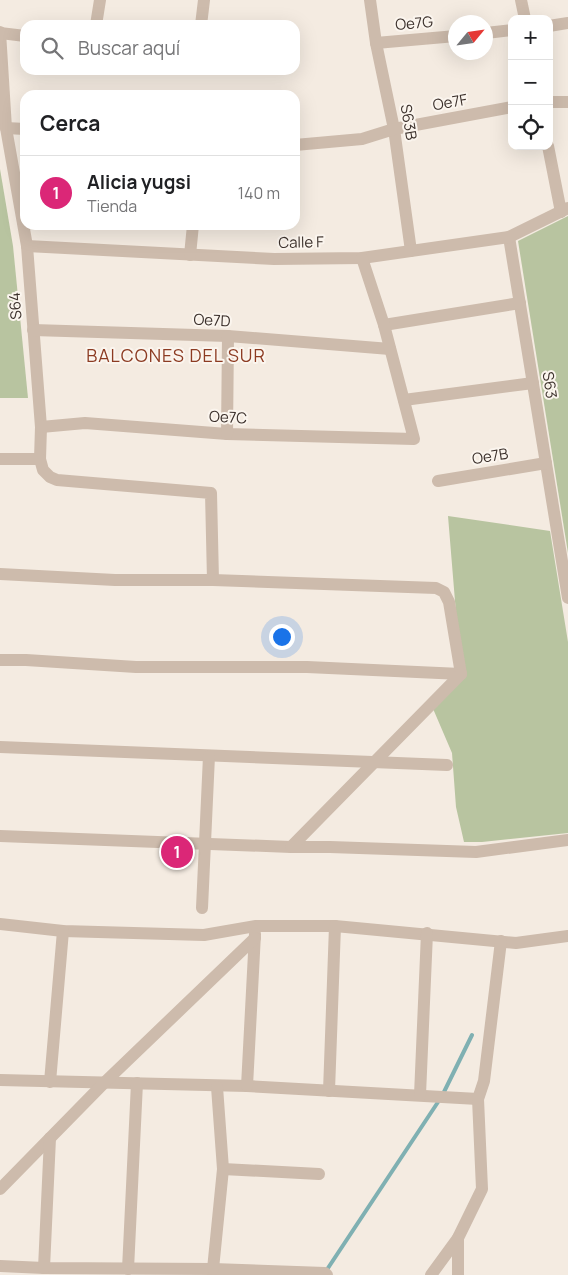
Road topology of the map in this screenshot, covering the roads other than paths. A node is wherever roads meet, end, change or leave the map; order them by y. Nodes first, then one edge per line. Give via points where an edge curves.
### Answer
1 (100, 0) edge
2 (204, 0) edge
3 (370, 0) edge
4 (521, 0) edge
5 (524, 15) edge
6 (97, 20) edge
7 (202, 20) edge
8 (568, 23) edge
9 (553, 25) edge
10 (508, 30) edge
11 (0, 32) edge
12 (493, 32) edge
13 (20, 35) edge
14 (448, 37) edge
15 (376, 43) junction
16 (553, 102) edge
17 (568, 102) edge
18 (508, 108) edge
19 (6, 128) junction
20 (20, 129) edge
21 (394, 129) junction
22 (300, 145) edge
23 (549, 150) edge
24 (20, 207) edge
25 (564, 210) edge
26 (24, 230) edge
27 (192, 230) edge
28 (509, 237) junction
29 (27, 246) junction
30 (412, 251) junction
31 (190, 255) junction
32 (362, 258) junction
33 (520, 303) junction
34 (384, 324) junction
35 (33, 330) junction
36 (228, 336) junction
37 (390, 349) junction
38 (533, 383) junction
39 (404, 400) junction
40 (41, 427) junction
41 (227, 434) junction
42 (0, 459) edge
43 (40, 459) junction
44 (546, 463) junction
45 (438, 481) dead end
46 (0, 574) edge
47 (213, 580) junction
48 (568, 598) edge
49 (0, 660) edge
50 (461, 674) junction
51 (0, 747) edge
52 (209, 756) junction
53 (373, 763) junction
54 (447, 765) dead end
55 (0, 836) edge
56 (568, 840) edge
57 (205, 843) junction
58 (291, 848) junction
59 (202, 908) dead end
60 (0, 924) edge
61 (335, 926) junction
62 (63, 931) junction
63 (255, 932) junction
64 (427, 933) junction
65 (568, 936) edge
66 (501, 941) junction
67 (0, 1080) edge
68 (50, 1082) junction
69 (105, 1082) junction
70 (137, 1083) junction
71 (246, 1086) junction
72 (217, 1087) junction
73 (329, 1091) junction
74 (420, 1095) junction
75 (478, 1099) junction
76 (50, 1138) junction
77 (223, 1169) junction
78 (319, 1174) dead end
79 (0, 1189) edge
80 (458, 1238) junction
81 (0, 1266) edge
82 (44, 1268) junction
83 (128, 1269) junction
84 (213, 1269) junction
85 (327, 1275) edge
86 (431, 1275) edge
87 (458, 1275) edge

1 - 6 street
2 - 7 street
3 - 15 street, S63B
4 - 5 street
8 - 9 street
10 - 12 street
11 - 13 street
11 - 19 street, S64
14 - 15 street, Oe7G
15 - 21 street, S63B
16 - 17 street
18 - 21 street, Oe7F
19 - 20 street
19 - 24 street, S64
21 - 22 street, Oe7F via 362,139
21 - 30 street, S63B
23 - 25 street
25 - 28 street, Calle F
26 - 29 street, S64
27 - 31 street
28 - 30 street, Calle F
28 - 33 street, S63
29 - 31 street, Calle F
29 - 35 street, S64
30 - 32 street, Calle F
31 - 32 street, Calle F via 274,259
32 - 34 street
33 - 34 street
33 - 38 street, S63
34 - 37 street
35 - 36 street, Oe7D
35 - 40 street, S64
36 - 37 street, Oe7D
36 - 41 street
37 - 39 street
38 - 39 street
38 - 44 street, S63
39 - 41 street, Oe7C via 414,439
40 - 41 street, Oe7C via 85,424
40 - 43 street, S64
42 - 43 street
43 - 47 street via 43,470 57,480 211,493
44 - 45 street, Oe7B
44 - 48 street, S63
46 - 47 street via 115,580
47 - 50 street via 436,588 444,592 449,602
49 - 50 street via 136,667 307,667
50 - 53 street
51 - 52 street
52 - 53 street
52 - 57 street
53 - 54 street
53 - 58 street
55 - 57 street
56 - 58 street via 476,852
57 - 58 street
57 - 59 street
60 - 62 street
61 - 63 street
61 - 64 street
61 - 73 street
62 - 63 street via 204,935
62 - 68 street
63 - 69 street
63 - 71 street
64 - 66 street
64 - 74 street
65 - 66 street
66 - 75 street via 484,1081
67 - 68 street
68 - 69 street
69 - 70 street
69 - 76 street
70 - 72 street
70 - 83 street
71 - 72 street
71 - 73 street
72 - 77 street
73 - 74 street
74 - 75 street
75 - 80 street via 482,1189
76 - 79 street
76 - 82 street
77 - 78 street
77 - 84 street
80 - 86 street
80 - 87 street
81 - 82 street
82 - 83 street
83 - 84 street
84 - 85 street

